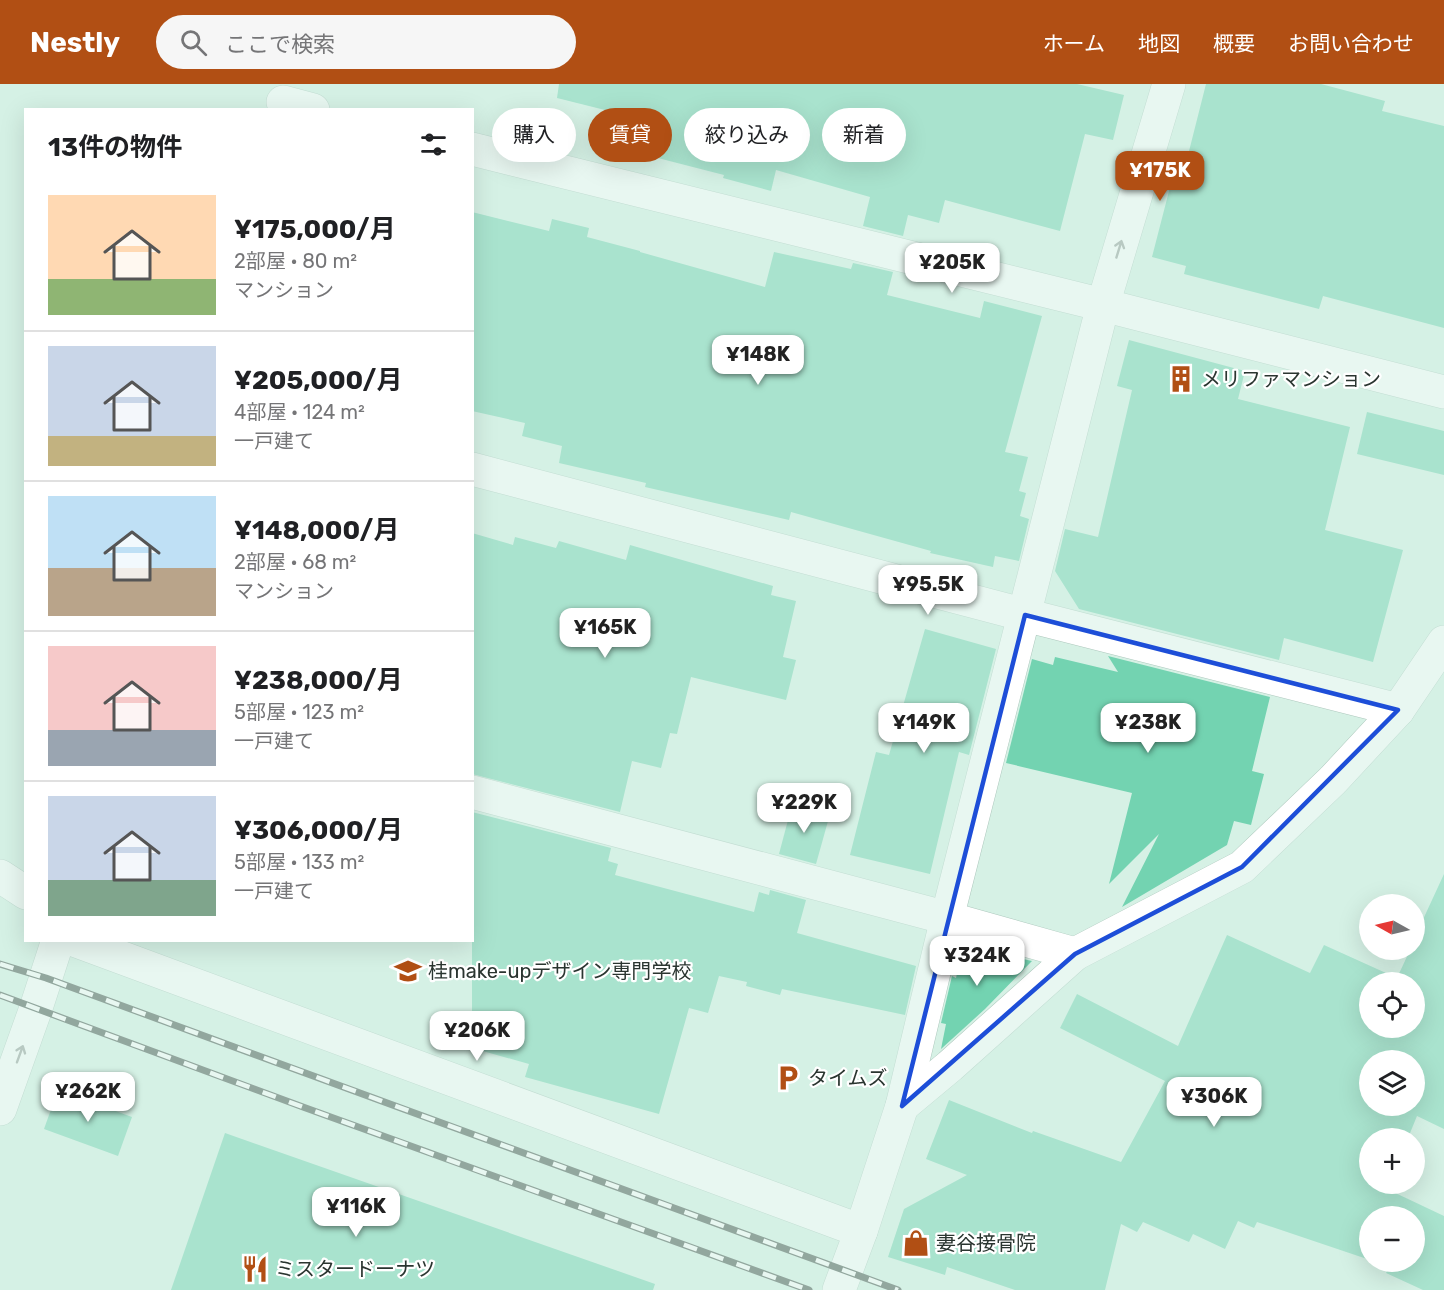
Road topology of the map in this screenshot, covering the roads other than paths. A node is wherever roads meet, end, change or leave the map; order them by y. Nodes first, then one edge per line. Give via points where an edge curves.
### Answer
1 (1169, 84) edge
2 (474, 149) edge
3 (1103, 305) junction
4 (1444, 392) edge
5 (474, 470) edge
6 (1025, 615) junction
7 (1444, 642) edge
8 (1398, 710) junction
9 (474, 793) edge
10 (0, 876) edge
11 (24, 892) edge
12 (947, 918) junction
13 (57, 942) edge
14 (79, 942) edge
15 (1075, 954) junction
16 (902, 1106) junction
17 (0, 1109) edge
18 (861, 1231) junction
19 (839, 1290) edge

3 -> 1 street
2 - 3 street
3 - 4 street
3 - 6 street
5 - 6 street
6 - 8 street
6 - 12 street
7 - 8 street
8 - 15 street via 1333,780 1242,867
9 - 12 street
10 - 11 street
12 - 15 street
12 - 16 street
17 -> 13 street
14 - 18 street
15 - 16 street
16 - 18 street
18 - 19 street

